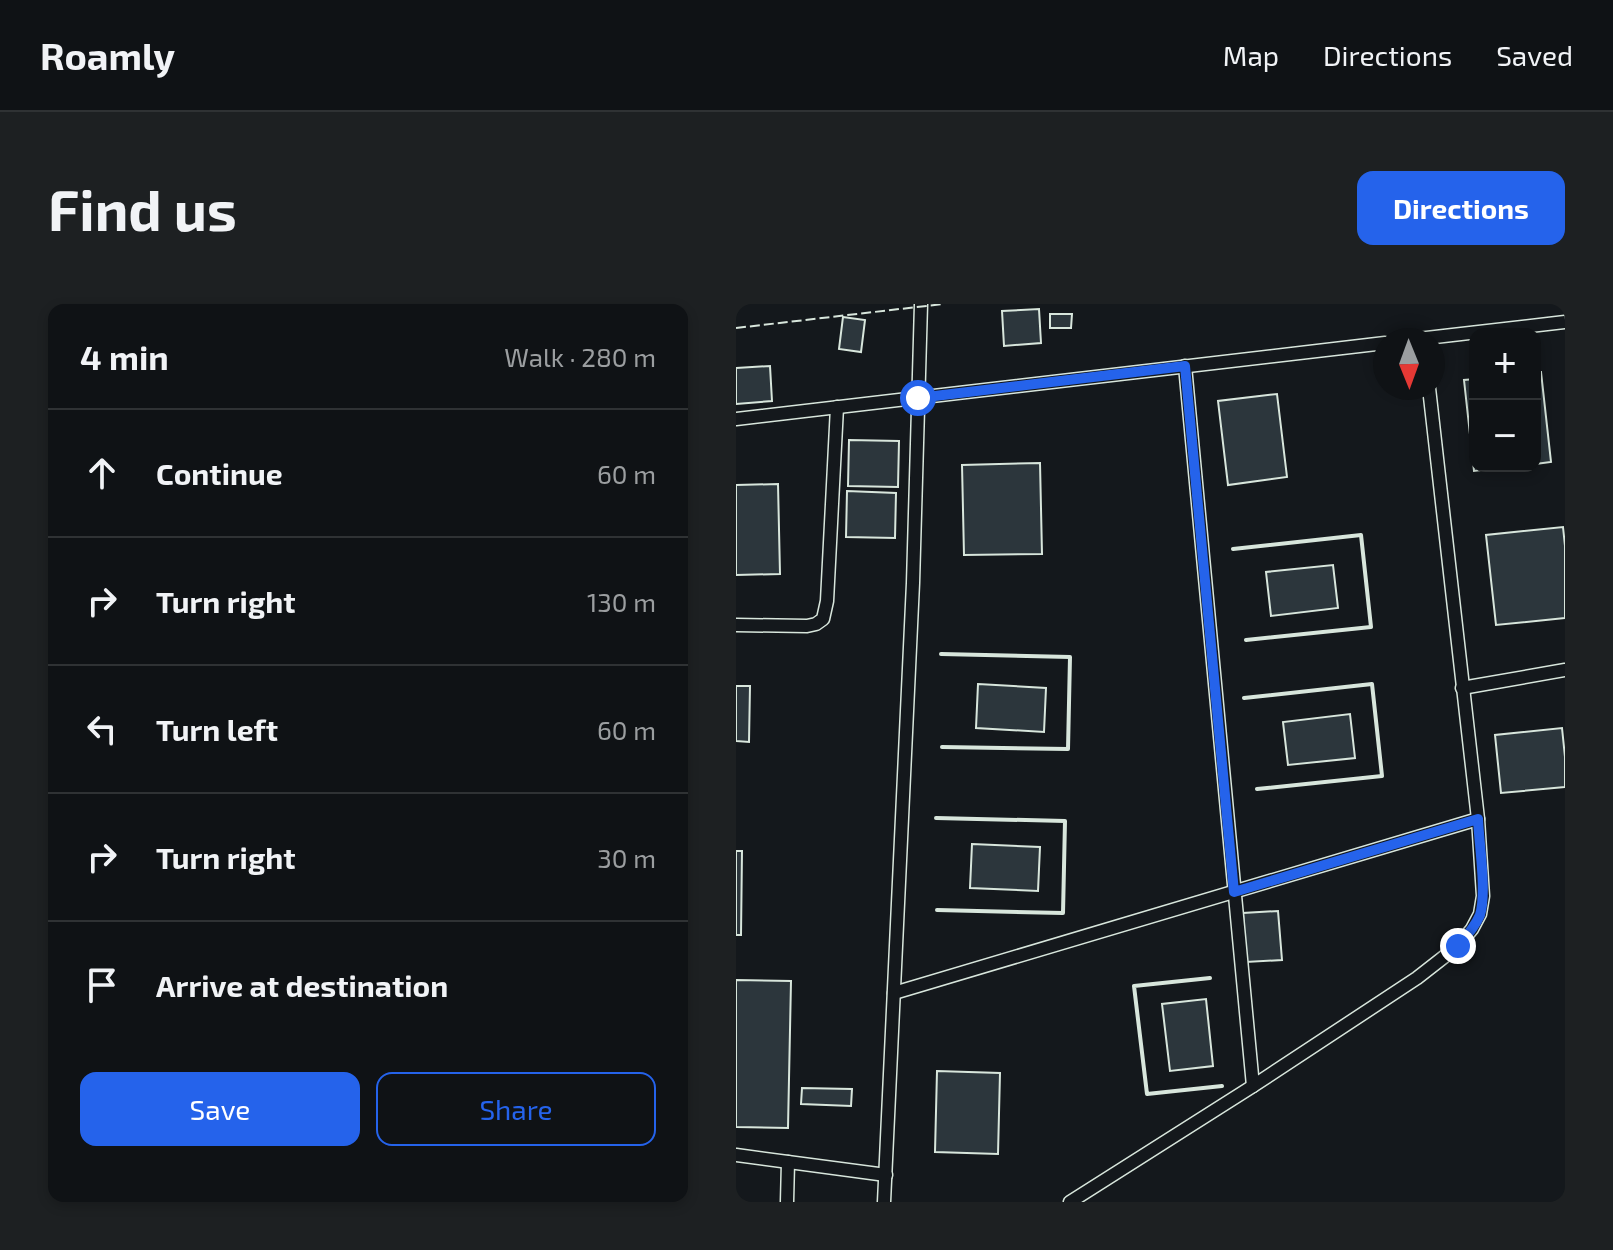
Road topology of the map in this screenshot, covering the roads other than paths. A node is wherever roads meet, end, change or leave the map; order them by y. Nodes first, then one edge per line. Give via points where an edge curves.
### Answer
1 (921, 304) edge
2 (1565, 322) edge
3 (1445, 336) edge
4 (1373, 344) edge
5 (1185, 366) junction
6 (918, 398) junction
7 (1430, 400) edge
8 (837, 407) junction
9 (736, 419) edge
10 (736, 625) edge
11 (1565, 670) edge
12 (1462, 688) junction
13 (1478, 819) junction
14 (1234, 892) junction
15 (894, 993) junction
16 (1253, 1086) junction
17 (736, 1155) edge
18 (788, 1162) junction
19 (886, 1175) junction
20 (787, 1202) edge
21 (884, 1202) edge
22 (1070, 1202) edge

1 - 6 lane
2 - 3 lane
4 - 5 lane
5 - 6 lane
5 - 14 lane
6 - 8 lane
6 - 15 lane
7 - 12 lane
8 - 9 lane
8 - 10 lane via 823,619 807,626
11 - 12 lane
12 - 13 lane
13 - 14 lane
13 - 16 lane via 1483,896 1480,914 1458,946
14 - 15 lane
14 - 16 lane
15 - 19 lane
16 - 22 lane
17 - 18 lane
18 - 19 lane
18 - 20 lane
19 - 21 lane

